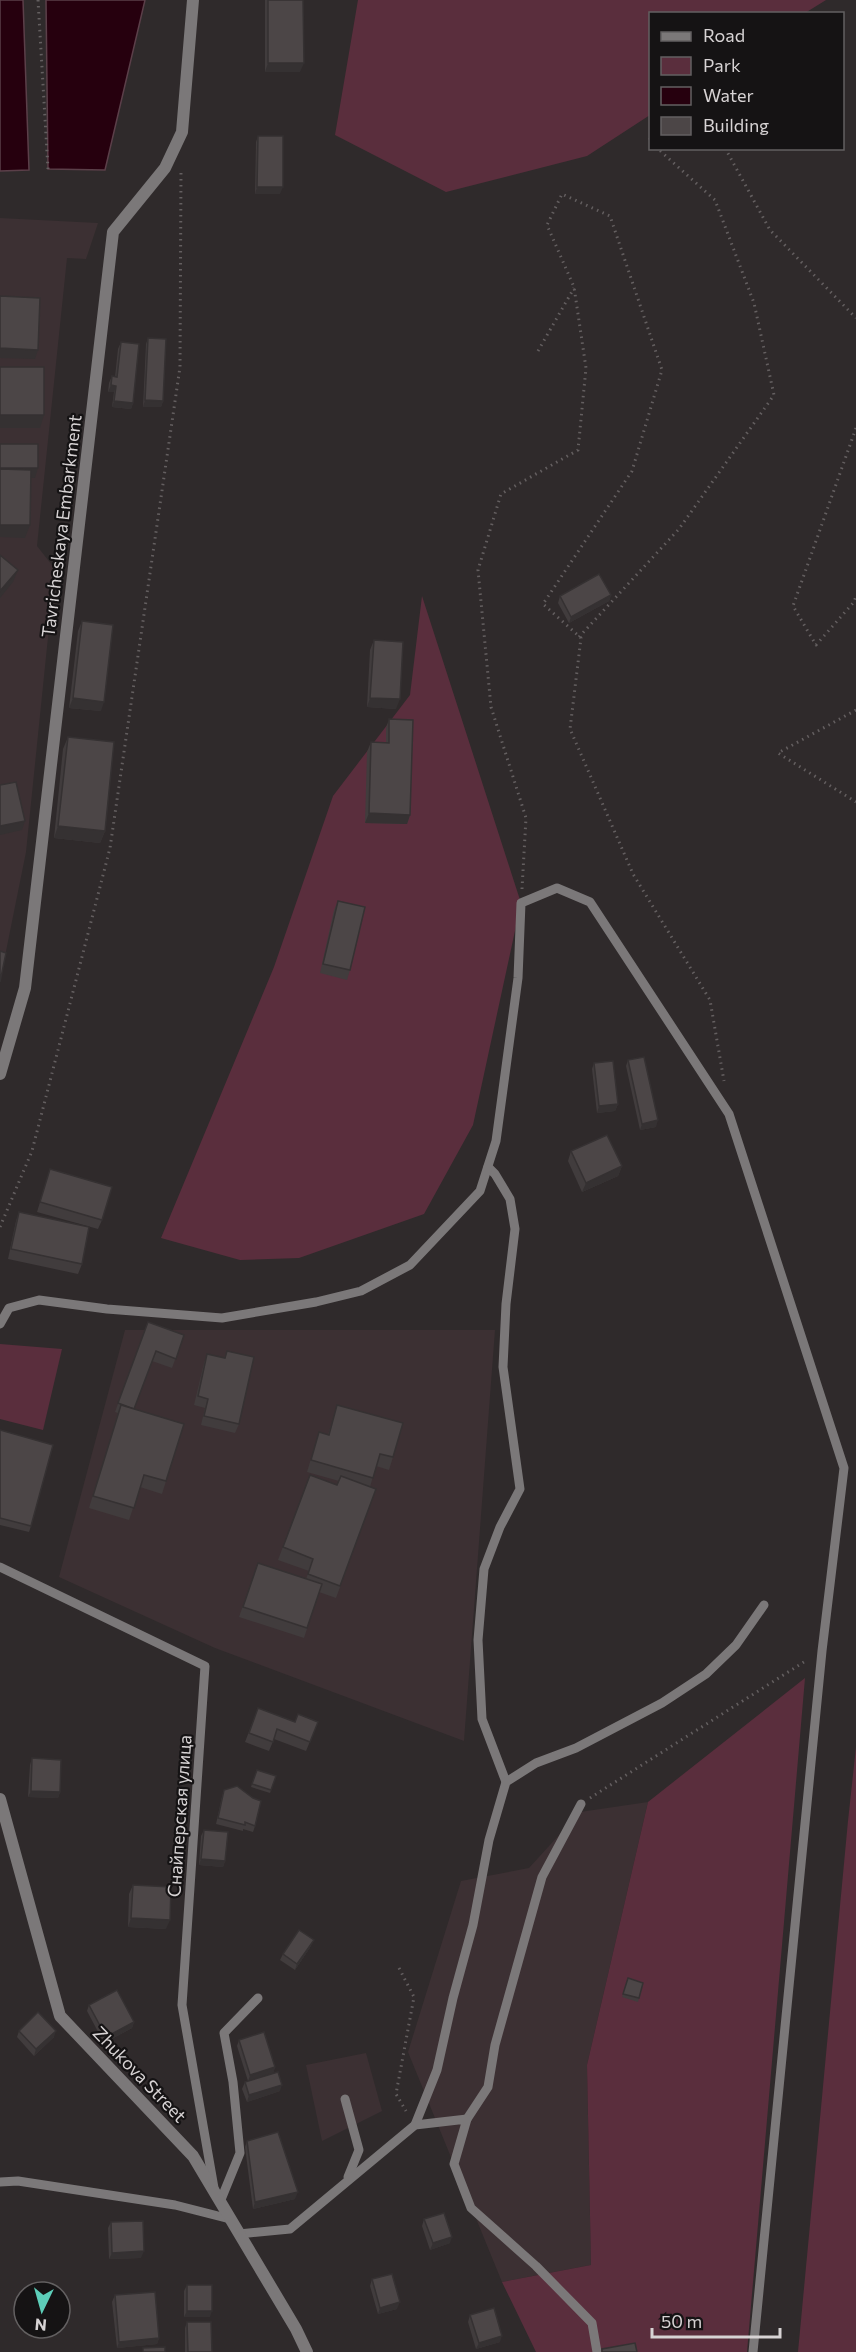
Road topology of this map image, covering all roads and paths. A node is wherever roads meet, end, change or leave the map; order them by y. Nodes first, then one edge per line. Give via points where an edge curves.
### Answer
1 (38, 0) edge
2 (193, 0) edge
3 (659, 150) edge
4 (727, 150) edge
5 (181, 167) dead end
6 (48, 169) dead end
7 (574, 286) junction
8 (856, 318) edge
9 (538, 351) dead end
10 (856, 428) edge
11 (856, 596) edge
12 (579, 637) junction
13 (856, 710) edge
14 (856, 802) edge
15 (521, 903) junction
16 (0, 1074) edge
17 (729, 1114) junction
18 (488, 1167) junction
19 (0, 1227) edge
20 (0, 1324) edge
21 (0, 1567) edge
22 (764, 1605) dead end
23 (822, 1651) junction
24 (506, 1782) junction
25 (0, 1798) edge
26 (581, 1804) joint
27 (399, 1968) dead end
28 (258, 1998) dead end
29 (345, 2099) dead end
30 (468, 2119) junction
31 (415, 2125) junction
32 (347, 2179) junction
33 (0, 2182) edge
34 (218, 2198) junction
35 (230, 2219) junction
36 (239, 2234) junction
37 (307, 2352) edge
38 (597, 2352) edge
39 (753, 2352) edge

1 - 6 path
2 - 16 street, Tavricheskaya Embarkment via 182,132 165,168 113,232 25,988
3 - 12 path via 715,200 754,303 774,395 679,529
4 - 8 path via 770,230
5 - 19 path via 180,367 110,848 32,1151
7 - 9 path
7 - 12 path via 547,225 562,194 610,216 662,370 632,471 543,604
7 - 15 path via 586,368 578,450 501,494 478,570 491,706 525,818
10 - 11 path via 793,606 816,645
12 - 17 path via 570,729 633,874 710,1000
13 - 14 path via 778,753
15 - 17 lane via 557,888 590,902
15 - 18 lane via 518,978 496,1141
17 - 23 lane via 844,1468
18 - 20 lane via 480,1191 410,1265 361,1291 222,1318 39,1300 9,1308
18 - 24 lane via 510,1199 515,1228 503,1367 520,1490 484,1569 478,1640 482,1719
21 - 34 lane, Снайперская улица via 205,1666 182,2005
22 - 24 lane via 736,1645 706,1674 662,1703 576,1748 536,1763
23 - 26 path
23 - 39 lane
24 - 31 lane via 436,2070
25 - 34 street, Zhukova Street via 60,2016 193,2156
26 - 30 lane via 542,1877 495,2045 488,2087
27 - 31 path via 414,1998 396,2094
28 - 34 lane via 224,2033 240,2153
29 - 32 lane via 359,2150
30 - 31 lane
30 - 38 lane via 454,2164 471,2208 592,2323
31 - 32 lane
32 - 36 lane via 290,2229
33 - 35 lane via 18,2181 175,2205
34 - 35 street, Zhukova Street
35 - 36 street, Zhukova Street
36 - 37 street, Zhukova Street

